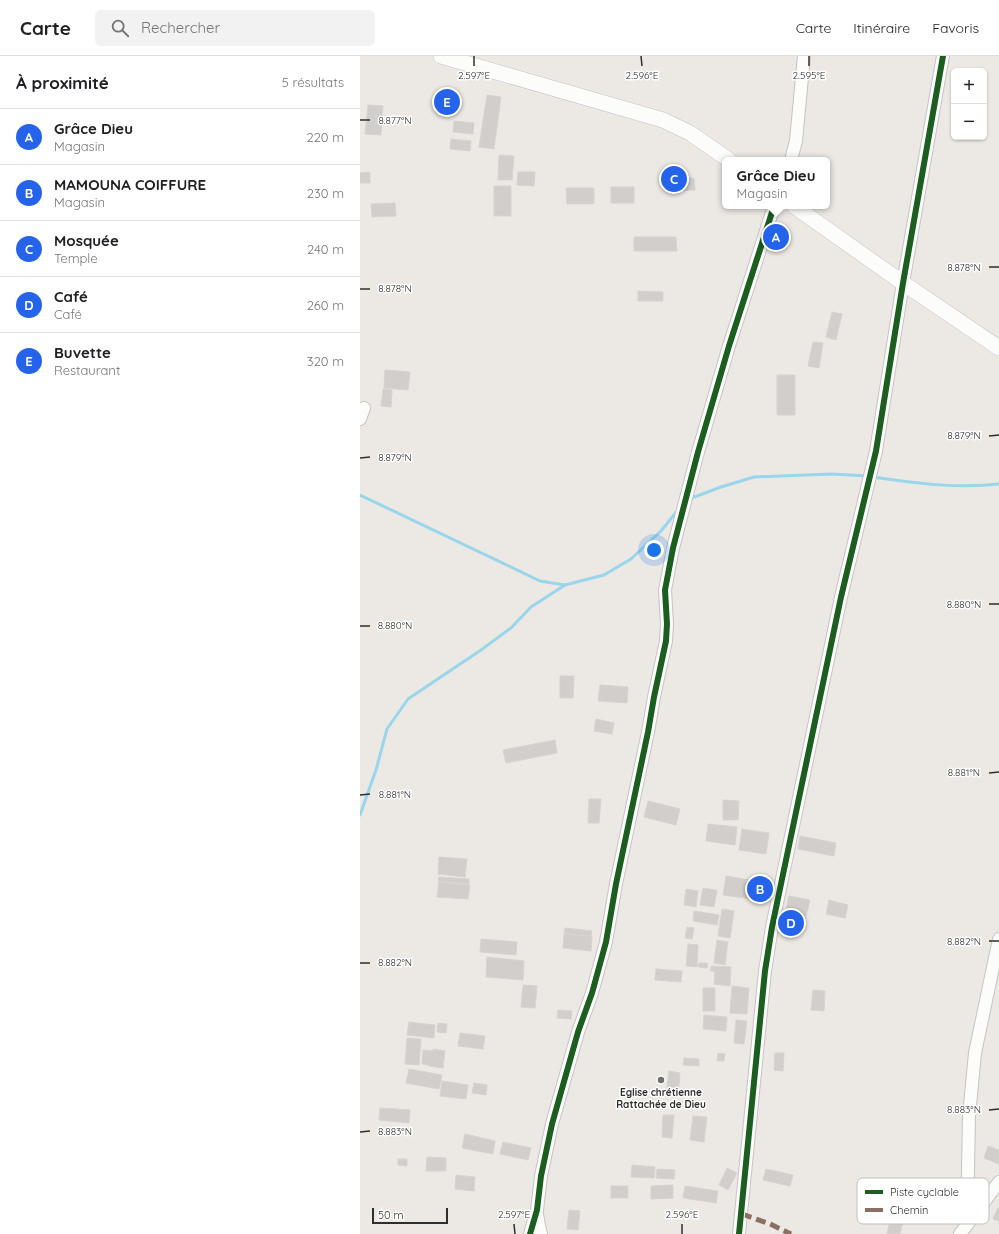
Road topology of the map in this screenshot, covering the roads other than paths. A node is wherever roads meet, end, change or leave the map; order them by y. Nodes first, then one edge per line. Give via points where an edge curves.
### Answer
1 (441, 56) edge
2 (804, 56) edge
3 (942, 56) edge
4 (725, 157) edge
5 (792, 157) edge
6 (773, 209) edge
7 (798, 209) edge
8 (903, 283) junction
9 (999, 348) edge
10 (999, 939) edge
11 (966, 1178) edge
12 (999, 1182) edge
13 (989, 1195) edge
14 (537, 1210) junction
15 (530, 1234) edge
16 (541, 1234) edge
17 (739, 1234) edge

1 - 4 street via 663,120 690,133
2 - 5 street via 796,141
3 - 8 street
6 - 14 street via 729,346 673,548 666,590 666,641 606,942 552,1124
7 - 8 street
8 - 9 street
8 - 17 street via 876,451 841,597 772,927 765,971
10 - 11 street via 975,1053
12 - 13 street
14 - 15 street
14 - 16 street

